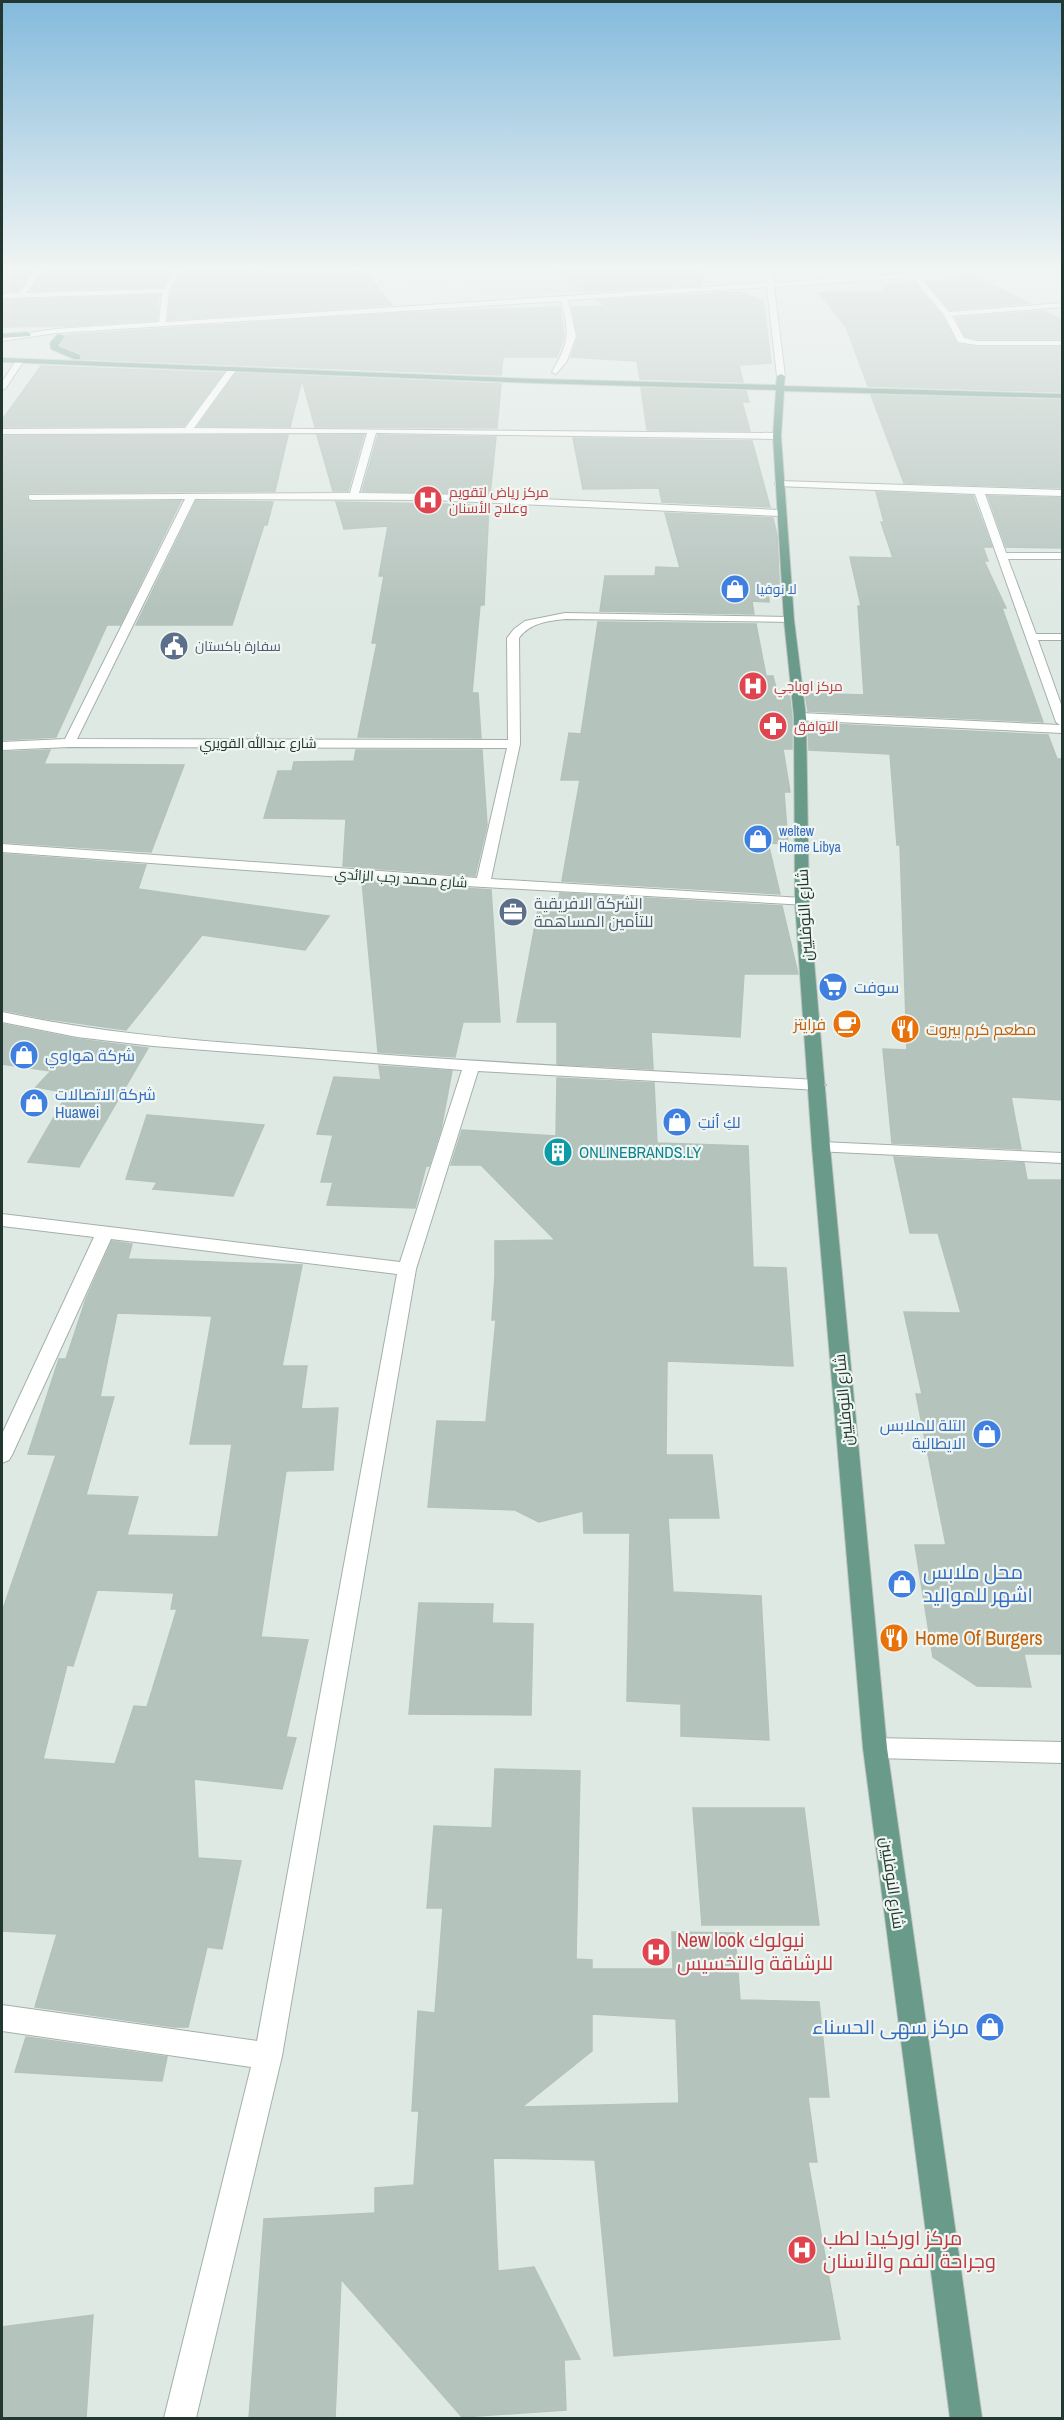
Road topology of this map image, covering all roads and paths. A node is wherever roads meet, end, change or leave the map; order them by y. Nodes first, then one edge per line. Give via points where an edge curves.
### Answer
1 (222, 384) edge
2 (780, 384) edge
3 (862, 384) edge
4 (1043, 386) dead end
5 (1062, 387) edge
6 (1062, 396) edge
7 (188, 430) junction
8 (372, 431) junction
9 (2, 432) edge
10 (777, 436) junction
11 (780, 484) junction
12 (979, 491) junction
13 (1062, 493) edge
14 (354, 496) junction
15 (32, 497) dead end
16 (191, 497) junction
17 (782, 513) junction
18 (1002, 556) junction
19 (1062, 556) edge
20 (789, 620) junction
21 (1031, 637) junction
22 (1062, 637) edge
23 (800, 717) junction
24 (1062, 722) edge
25 (1062, 729) edge
26 (69, 743) junction
27 (514, 744) junction
28 (2, 746) edge
29 (2, 848) edge
30 (483, 883) junction
31 (801, 902) junction
32 (2, 1017) edge
33 (471, 1067) junction
34 (818, 1086) junction
35 (821, 1147) junction
36 (1062, 1158) edge
37 (2, 1220) edge
38 (105, 1232) junction
39 (407, 1269) junction
40 (2, 1455) edge
41 (875, 1748) junction
42 (1062, 1753) edge
43 (2, 2018) edge
44 (268, 2056) junction
45 (180, 2418) edge
46 (966, 2418) edge

1 - 7 street
2 - 10 main road, شارع النوفليين
3 - 6 main road
4 - 5 main road
7 - 8 street
7 - 9 street
8 - 10 street
8 - 14 street
10 - 11 main road, شارع النوفليين
11 - 12 street
11 - 17 main road, شارع النوفليين
12 - 13 street
12 - 18 street
14 - 16 street
14 - 17 street
15 - 16 street
16 - 26 street
17 - 20 main road, شارع النوفليين
18 - 19 street
18 - 21 street
20 - 23 main road, شارع النوفليين
20 - 27 street via 565,616 531,622 518,629 513,638
21 - 22 street
21 - 24 street
23 - 25 street
23 - 31 main road, شارع النوفليين
26 - 27 street, شارع عبدالله القويري
26 - 28 street, شارع عبدالله القويري
27 - 30 street
29 - 30 street, شارع محمد رجب الزائدي
30 - 31 street, شارع محمد رجب الزائدي
31 - 34 main road, شارع النوفليين
32 - 33 street via 114,1037
33 - 34 street
33 - 39 street
34 - 35 main road, شارع النوفليين
35 - 36 street
35 - 41 main road, شارع النوفليين
37 - 38 street
38 - 39 street
38 - 40 street
39 - 44 street
41 - 42 street
41 - 46 main road, شارع النوفليين
43 - 44 street
44 - 45 street

